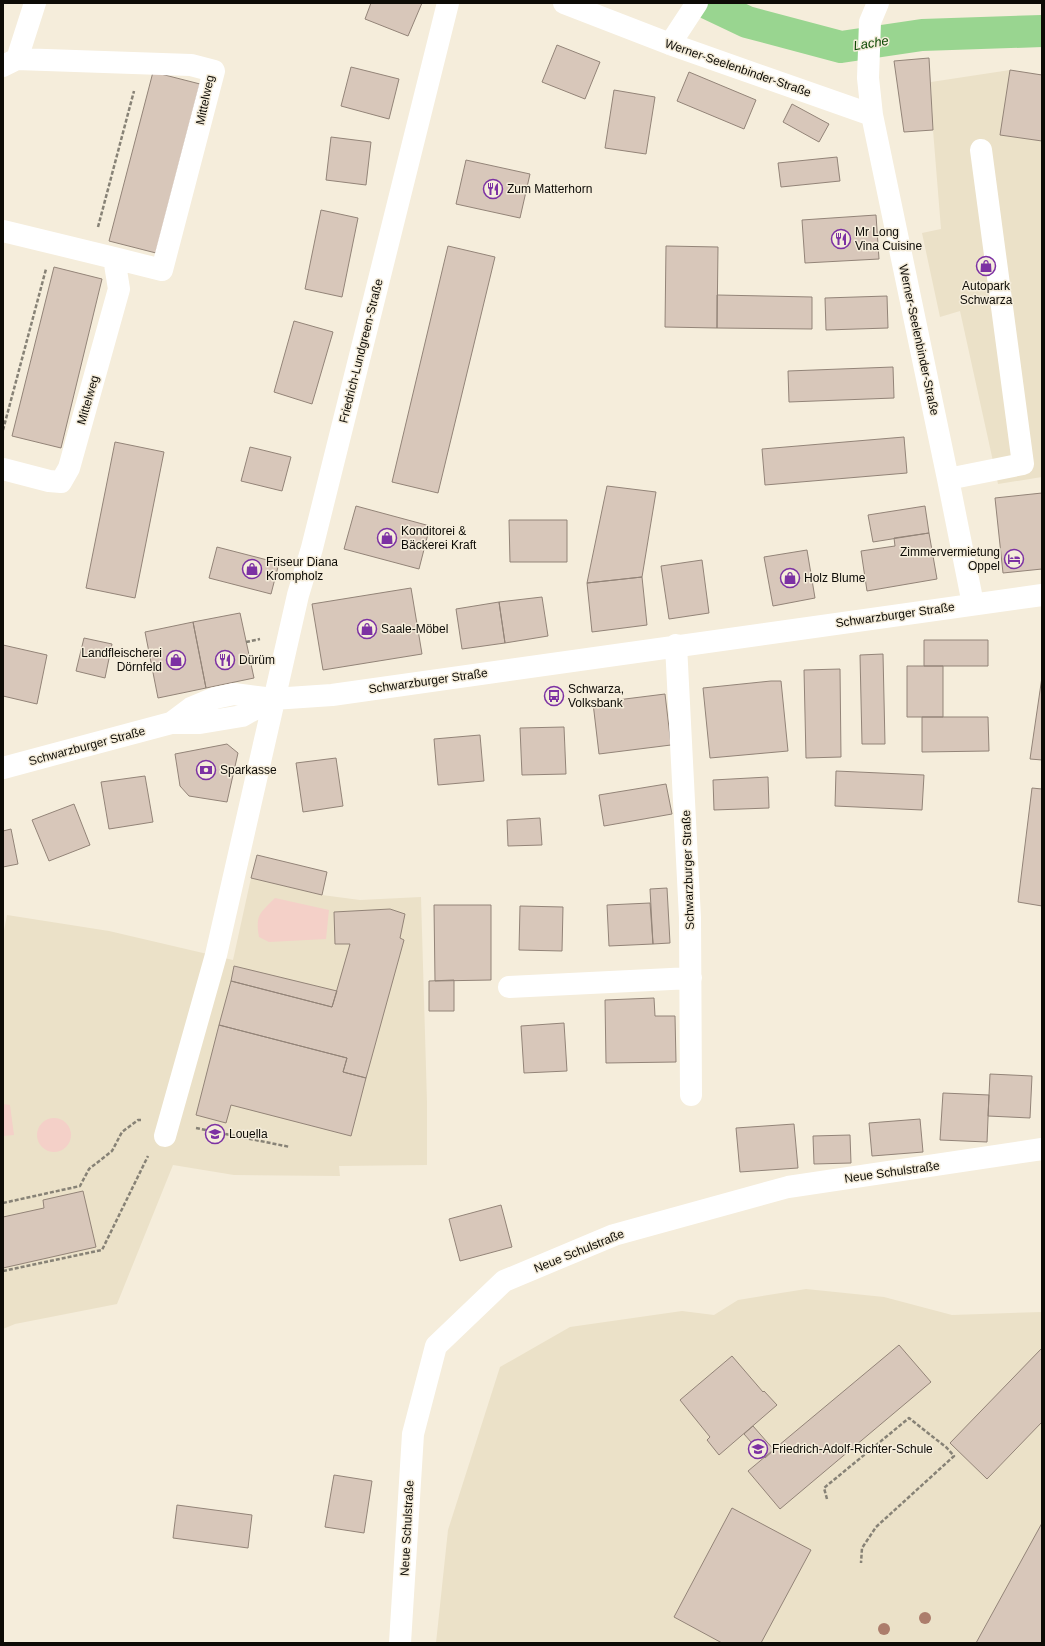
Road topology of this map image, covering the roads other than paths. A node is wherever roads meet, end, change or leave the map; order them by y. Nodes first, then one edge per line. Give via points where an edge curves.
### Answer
1 (35, 3) edge
2 (448, 3) edge
3 (564, 3) edge
4 (697, 3) edge
5 (874, 13) edge
6 (670, 44) junction
7 (10, 62) edge
8 (872, 115) junction
9 (981, 150) dead end
10 (3, 231) edge
11 (114, 258) junction
12 (3, 469) edge
13 (948, 479) junction
14 (1042, 595) edge
15 (972, 604) junction
16 (676, 645) junction
17 (274, 699) junction
18 (3, 768) edge
19 (691, 978) junction
20 (509, 987) dead end
21 (691, 1095) dead end
22 (165, 1136) road end
23 (1042, 1149) edge
24 (400, 1643) edge

1 - 7 street, Mittelweg
2 - 17 street, Friedrich-Lundgreen-Straße
3 - 6 street, Werner-Seelenbinder-Straße
4 - 6 street
5 - 8 street via 868,78
6 - 8 street, Werner-Seelenbinder-Straße
7 - 11 street, Mittelweg via 191,65 214,71 162,270
8 - 13 street, Werner-Seelenbinder-Straße
9 - 13 street via 1023,464
10 - 11 street, Mittelweg
11 - 12 street, Mittelweg via 119,289 69,468 61,482
13 - 15 street, Werner-Seelenbinder-Straße
14 - 15 street, Schwarzburger Straße
15 - 16 street, Schwarzburger Straße
16 - 17 street, Schwarzburger Straße via 340,694
16 - 19 street, Schwarzburger Straße via 686,812
17 - 18 street, Schwarzburger Straße via 242,716 200,723 171,723
17 - 22 street, Friedrich-Lundgreen-Straße via 216,955
19 - 20 street
19 - 21 street, Schwarzburger Straße
23 - 24 street, Neue Schulstraße via 788,1187 614,1234 504,1281 436,1346 412,1434

